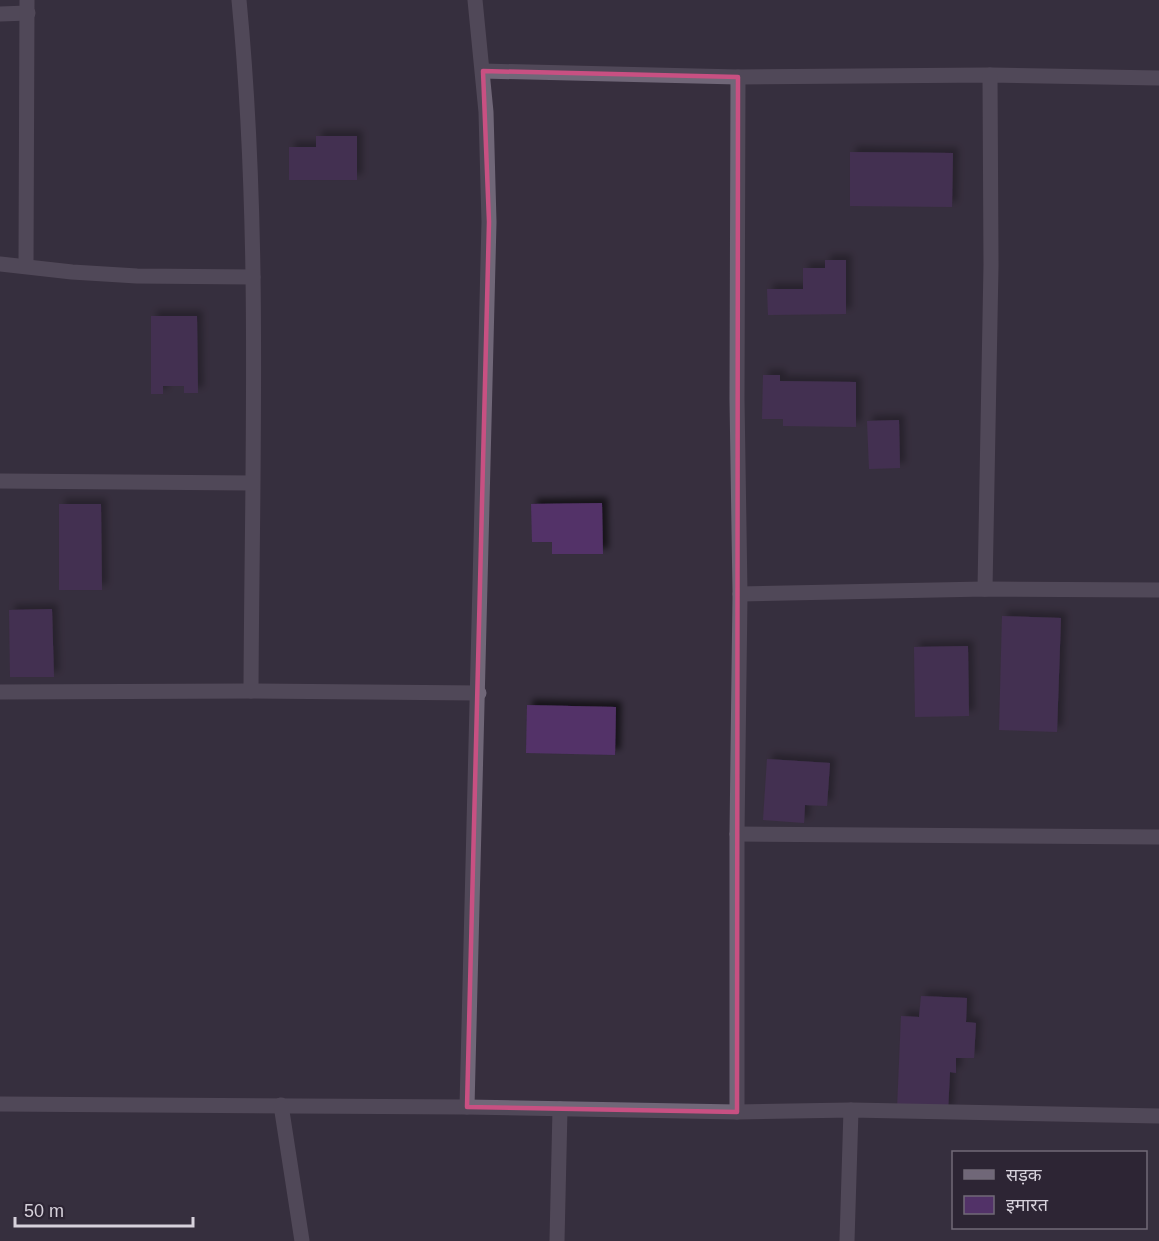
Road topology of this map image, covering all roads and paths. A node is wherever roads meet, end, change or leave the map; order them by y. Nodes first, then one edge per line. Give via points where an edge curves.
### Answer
1 (239, 0) edge
2 (475, 0) edge
3 (27, 7) edge
4 (0, 14) edge
5 (483, 71) junction
6 (990, 75) junction
7 (738, 77) junction
8 (1159, 78) edge
9 (0, 264) edge
10 (26, 265) junction
11 (253, 277) junction
12 (0, 481) edge
13 (252, 483) junction
14 (985, 589) junction
15 (1159, 590) edge
16 (740, 594) junction
17 (251, 690) junction
18 (0, 692) edge
19 (479, 693) junction
20 (737, 834) junction
21 (1159, 837) edge
22 (0, 1104) edge
23 (281, 1105) junction
24 (467, 1107) junction
25 (560, 1108) junction
26 (851, 1110) junction
27 (737, 1112) junction
28 (1159, 1116) edge
29 (302, 1241) edge
30 (557, 1241) edge
31 (847, 1241) edge

1 - 11 street
2 - 5 street
3 - 4 street
3 - 10 street
5 - 7 street
5 - 19 street via 489,222
6 - 7 street
6 - 8 street
6 - 14 street
7 - 16 street
9 - 10 street
10 - 11 street via 137,276
11 - 13 street
12 - 13 street
13 - 17 street
14 - 15 street
14 - 16 street
16 - 20 street
17 - 18 street
17 - 19 street
19 - 24 street
20 - 21 street
20 - 27 street
22 - 23 street
23 - 24 street
23 - 29 street
24 - 25 street
25 - 27 street
25 - 30 street
26 - 27 street
26 - 28 street
26 - 31 street

